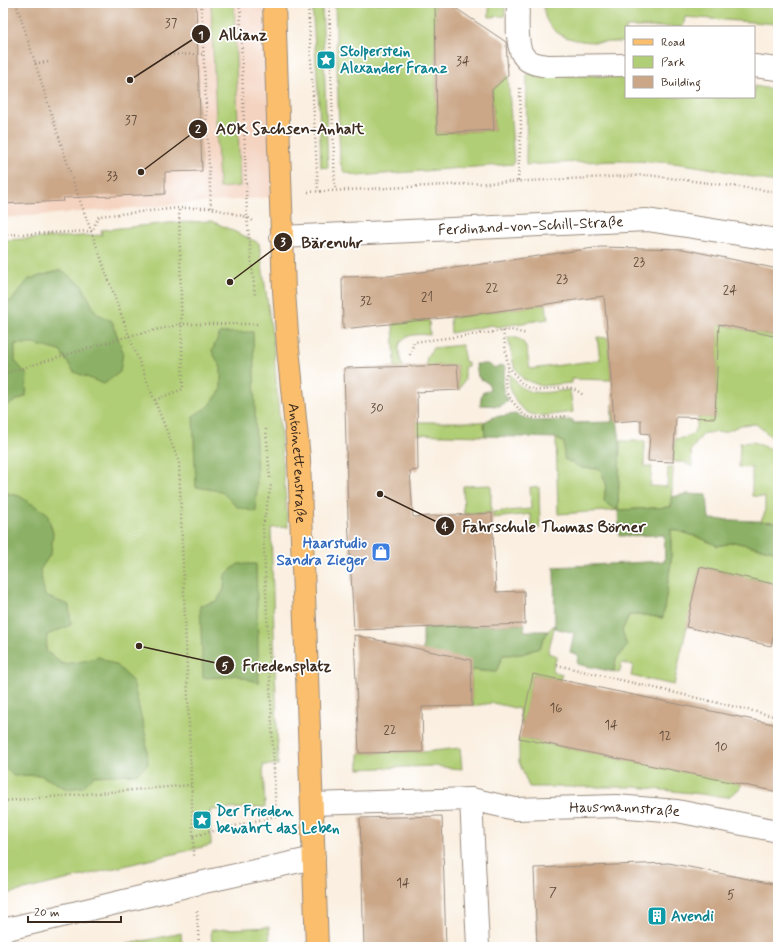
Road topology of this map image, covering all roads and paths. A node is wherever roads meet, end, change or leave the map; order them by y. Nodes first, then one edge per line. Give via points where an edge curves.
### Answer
1 (16, 3) edge
2 (201, 3) edge
3 (240, 3) edge
4 (274, 3) edge
5 (308, 3) edge
6 (329, 3) edge
7 (518, 3) edge
8 (203, 54) junction
9 (161, 55) dead end
10 (525, 58) junction
11 (49, 62) dead end
12 (35, 63) junction
13 (625, 65) edge
14 (755, 66) edge
15 (778, 69) edge
16 (518, 181) junction
17 (335, 190) junction
18 (778, 192) edge
19 (179, 208) junction
20 (211, 208) junction
21 (248, 218) junction
22 (92, 231) junction
23 (3, 235) edge
24 (282, 237) junction
25 (778, 240) edge
26 (256, 301) dead end
27 (257, 317) dead end
28 (182, 324) junction
29 (503, 331) junction
30 (527, 334) dead end
31 (129, 336) junction
32 (410, 355) dead end
33 (508, 367) junction
34 (3, 374) edge
35 (584, 395) dead end
36 (155, 400) junction
37 (569, 416) dead end
38 (266, 424) dead end
39 (557, 665) dead end
40 (778, 717) edge
41 (191, 785) junction
42 (471, 799) junction
43 (3, 801) edge
44 (312, 804) junction
45 (778, 831) edge
46 (193, 836) junction
47 (314, 858) junction
48 (195, 884) junction
49 (3, 930) edge
50 (199, 947) edge
51 (317, 947) edge
52 (478, 947) edge

1 - 12 path
2 - 8 path
3 - 21 path
4 - 24 main road, Antoinettenstraße
5 - 17 path via 318,191
6 - 17 path
7 - 10 street via 517,37
8 - 9 path
8 - 20 path
10 - 13 street via 536,64 548,66
10 - 16 path via 520,74 521,128
11 - 12 path
12 - 22 path
14 - 15 street
16 - 17 path
16 - 18 path via 647,175
19 - 20 path
19 - 22 path via 99,216
19 - 28 path
20 - 21 path
21 - 26 path
22 - 23 path
22 - 31 path
24 - 25 street, Ferdinand-von-Schill-Straße via 647,220
24 - 44 main road, Antoinettenstraße via 288,348 299,459
27 - 28 path via 258,324
28 - 31 path
28 - 36 path via 183,389
29 - 30 path
29 - 32 path via 414,342
29 - 33 path
31 - 34 path
31 - 36 path
33 - 35 path via 528,388 572,388
33 - 37 path via 506,389 511,400 524,415 534,418
36 - 41 path via 179,462
38 - 46 path via 271,486 263,525 276,816
39 - 40 path
41 - 43 path
41 - 46 path
42 - 44 street, Hausmannstraße
42 - 45 street, Hausmannstraße via 515,809 616,806 677,811
42 - 52 street
44 - 47 main road, Antoinettenstraße
46 - 48 path
47 - 48 street
47 - 51 main road, Antoinettenstraße
48 - 49 street
48 - 50 path

